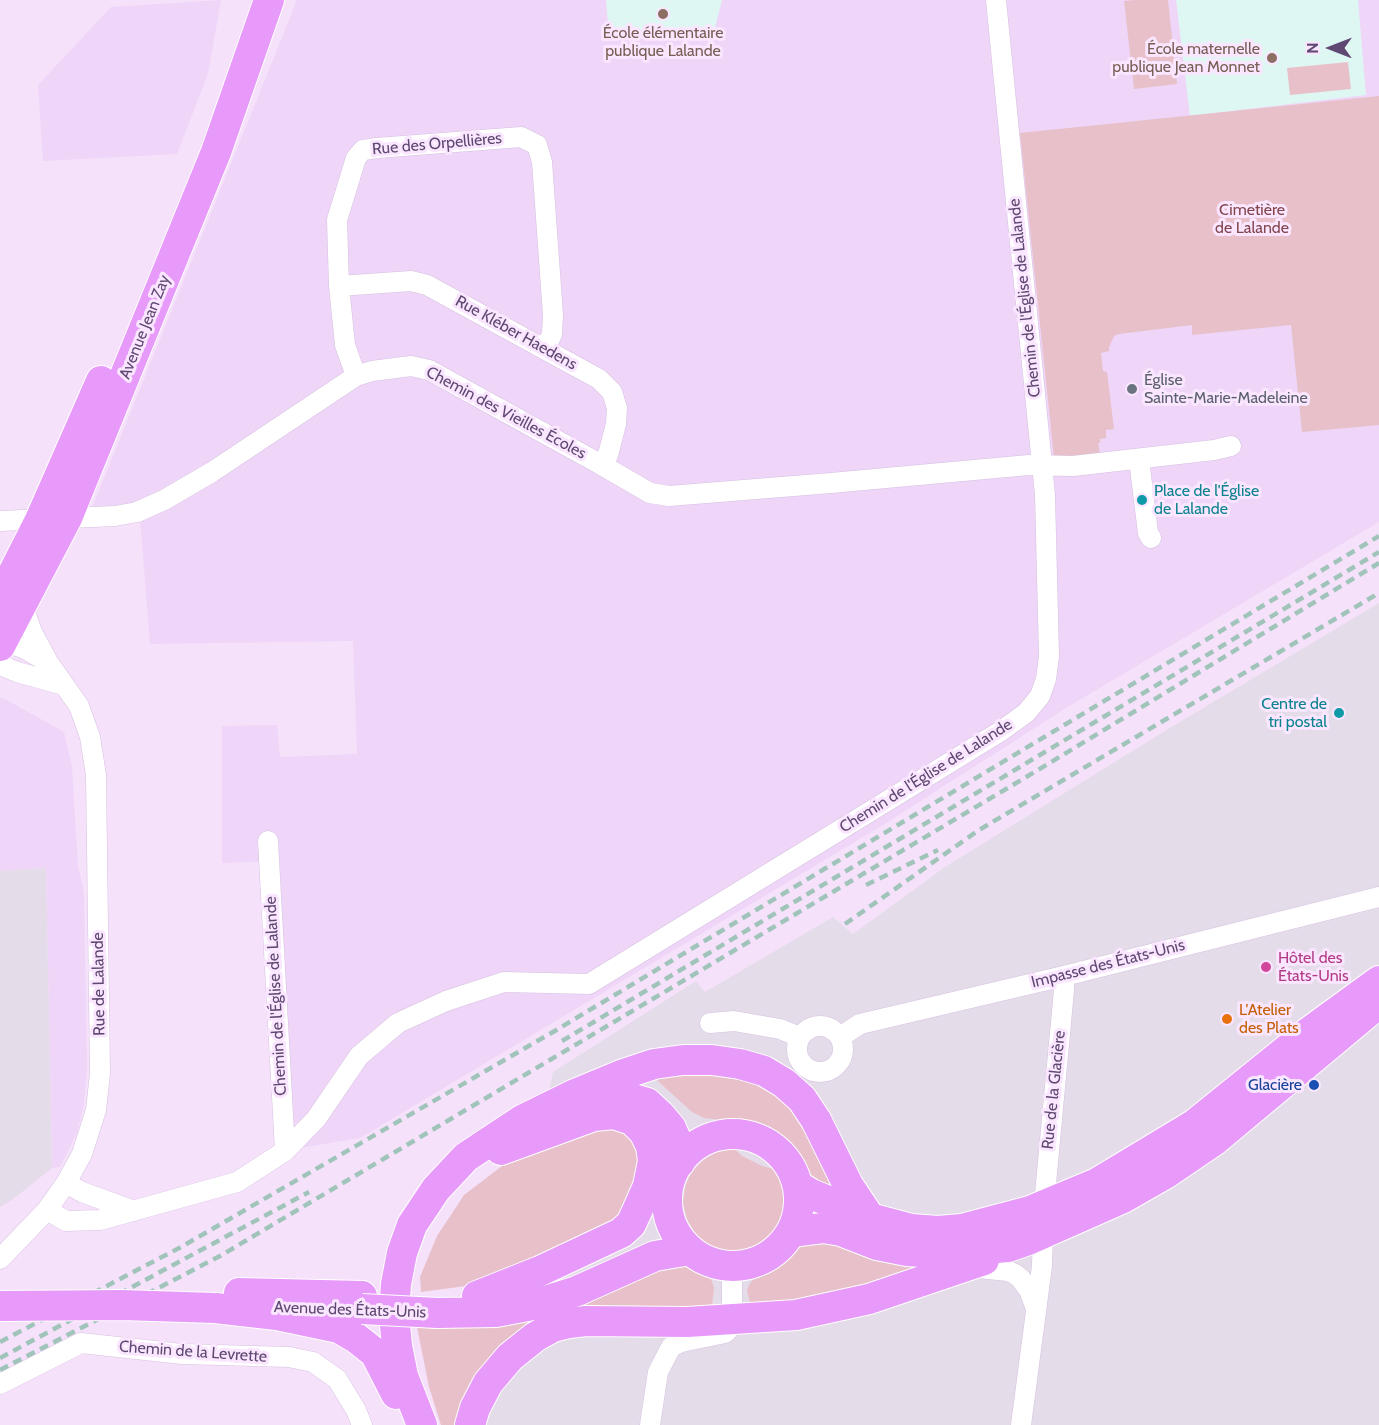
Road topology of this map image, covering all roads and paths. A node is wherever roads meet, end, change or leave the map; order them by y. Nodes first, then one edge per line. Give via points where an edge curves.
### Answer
1 (254, 0) edge
2 (270, 0) edge
3 (996, 0) edge
4 (339, 286) junction
5 (545, 349) junction
6 (356, 376) junction
7 (1231, 446) dead end
8 (1139, 459) junction
9 (600, 464) junction
10 (1042, 466) junction
11 (54, 519) junction
12 (0, 522) edge
13 (1151, 538) dead end
14 (13, 600) edge
15 (1, 648) edge
16 (48, 662) junction
17 (64, 685) junction
18 (268, 841) dead end
19 (1379, 897) edge
20 (1379, 969) edge
21 (1064, 976) junction
22 (1379, 981) edge
23 (1365, 1002) edge
24 (710, 1023) dead end
25 (800, 1037) junction
26 (840, 1037) junction
27 (621, 1075) junction
28 (713, 1137) junction
29 (501, 1150) junction
30 (285, 1151) junction
31 (680, 1162) junction
32 (66, 1183) junction
33 (798, 1186) junction
34 (668, 1206) junction
35 (47, 1210) junction
36 (134, 1211) junction
37 (870, 1218) junction
38 (1043, 1219) junction
39 (791, 1232) junction
40 (1008, 1247) junction
41 (690, 1250) junction
42 (0, 1259) edge
43 (732, 1267) junction
44 (965, 1267) junction
45 (0, 1292) edge
46 (477, 1296) junction
47 (214, 1300) junction
48 (0, 1306) edge
49 (436, 1306) junction
50 (1035, 1306) junction
51 (731, 1320) junction
52 (0, 1384) edge
53 (362, 1425) edge
54 (409, 1425) edge
55 (422, 1425) edge
56 (434, 1425) edge
57 (470, 1425) edge
58 (650, 1425) edge
59 (1021, 1425) edge

1 - 11 main road, Avenue Jean Zay
2 - 11 main road, Avenue Jean Zay via 216,152
3 - 10 street, Chemin de l'Église de Lalande
4 - 5 street, Rue Kléber Haedens via 411,281 427,285
4 - 5 street, Rue des Orpellières via 337,220 356,158 363,150 521,137 537,145 542,162 554,315
4 - 6 street, Rue des Orpellières via 345,345
5 - 9 street, Rue Kléber Haedens via 599,379 612,392 616,424 608,455
6 - 9 street, Chemin des Vieilles Écoles via 395,367 429,370
6 - 11 street, Chemin des Vieilles Écoles via 164,500 115,516
7 - 8 street
8 - 10 street
8 - 13 street
9 - 10 street, Chemin des Vieilles Écoles via 651,493 669,496
10 - 30 street, Chemin de l'Église de Lalande via 1049,656 1040,696 1026,713 589,984 504,982 446,1001 398,1023 359,1056 316,1119
11 - 12 street, Chemin des Vieilles Écoles
11 - 14 main road, Avenue Jean Zay
14 - 15 main road, Avenue Jean Zay
14 - 16 street, Rue de Lalande via 26,615
15 - 16 street, Rue de Lalande via 30,651
15 - 17 street via 17,672
16 - 17 street, Rue de Lalande
17 - 32 street, Rue de Lalande via 79,706 90,737 96,775 100,1073 90,1133
18 - 30 street, Chemin de l'Église de Lalande
19 - 21 street, Impasse des États-Unis
20 - 23 main road via 1361,983
21 - 26 street, Impasse des États-Unis via 860,1024
21 - 38 street, Rue de la Glacière
22 - 23 main road
23 - 38 main road via 1215,1140 1165,1174 1123,1198
24 - 25 street via 735,1021
25 - 26 street via 810,1028 823,1026
25 - 26 street via 796,1045 800,1062 815,1072 832,1069 838,1063 843,1046
27 - 28 main road via 652,1085
27 - 37 main road via 683,1060 731,1063 764,1071 802,1099
27 - 55 main road via 522,1120 466,1157 436,1189 412,1226 402,1253 394,1314 403,1376
28 - 31 main road via 700,1143
28 - 33 main road via 735,1134 756,1138 775,1149 790,1166
29 - 31 main road via 532,1127 561,1113 589,1100 619,1095 646,1104 660,1114 677,1142
29 - 46 main road, Avenue des États-Unis via 586,1118 614,1114 632,1120 644,1132 653,1161 637,1211 621,1233
29 - 56 main road via 447,1199 416,1255 406,1309 407,1333 417,1381
30 - 36 street, Chemin de l'Église de Lalande via 237,1182
31 - 34 main road via 672,1176
32 - 35 street, Rue de Lalande
32 - 36 street
33 - 37 main road
33 - 39 main road via 799,1210
34 - 41 main road via 679,1238
34 - 46 main road, Avenue des États-Unis via 645,1239 599,1262 541,1287
35 - 36 street, Chemin de l'Église de Lalande via 66,1221 82,1222
35 - 42 street, Rue de Lalande
37 - 38 main road via 938,1232 995,1221
38 - 40 main road
38 - 50 street, Rue de la Glacière via 1042,1266
39 - 40 main road via 823,1228 907,1251 938,1253
39 - 43 main road via 767,1258
40 - 44 main road
41 - 43 main road via 717,1265
41 - 49 main road, Avenue des États-Unis via 655,1256 577,1291 533,1305 496,1312
43 - 51 street
44 - 50 street via 1015,1274 1029,1290
44 - 51 main road via 837,1307
45 - 47 main road, Avenue des États-Unis via 123,1288
46 - 49 main road, Avenue des États-Unis
47 - 48 main road, Avenue des États-Unis, bridge
47 - 49 main road, Avenue des États-Unis, bridge
47 - 54 main road via 339,1328 356,1338 375,1353
50 - 59 street, Rue de la Glacière
51 - 57 main road via 586,1321 554,1328 510,1357 488,1383
51 - 58 street via 732,1326 725,1333 671,1347 658,1372
52 - 53 street, Chemin de la Levrette via 81,1343 182,1354 289,1357 313,1362 337,1379

